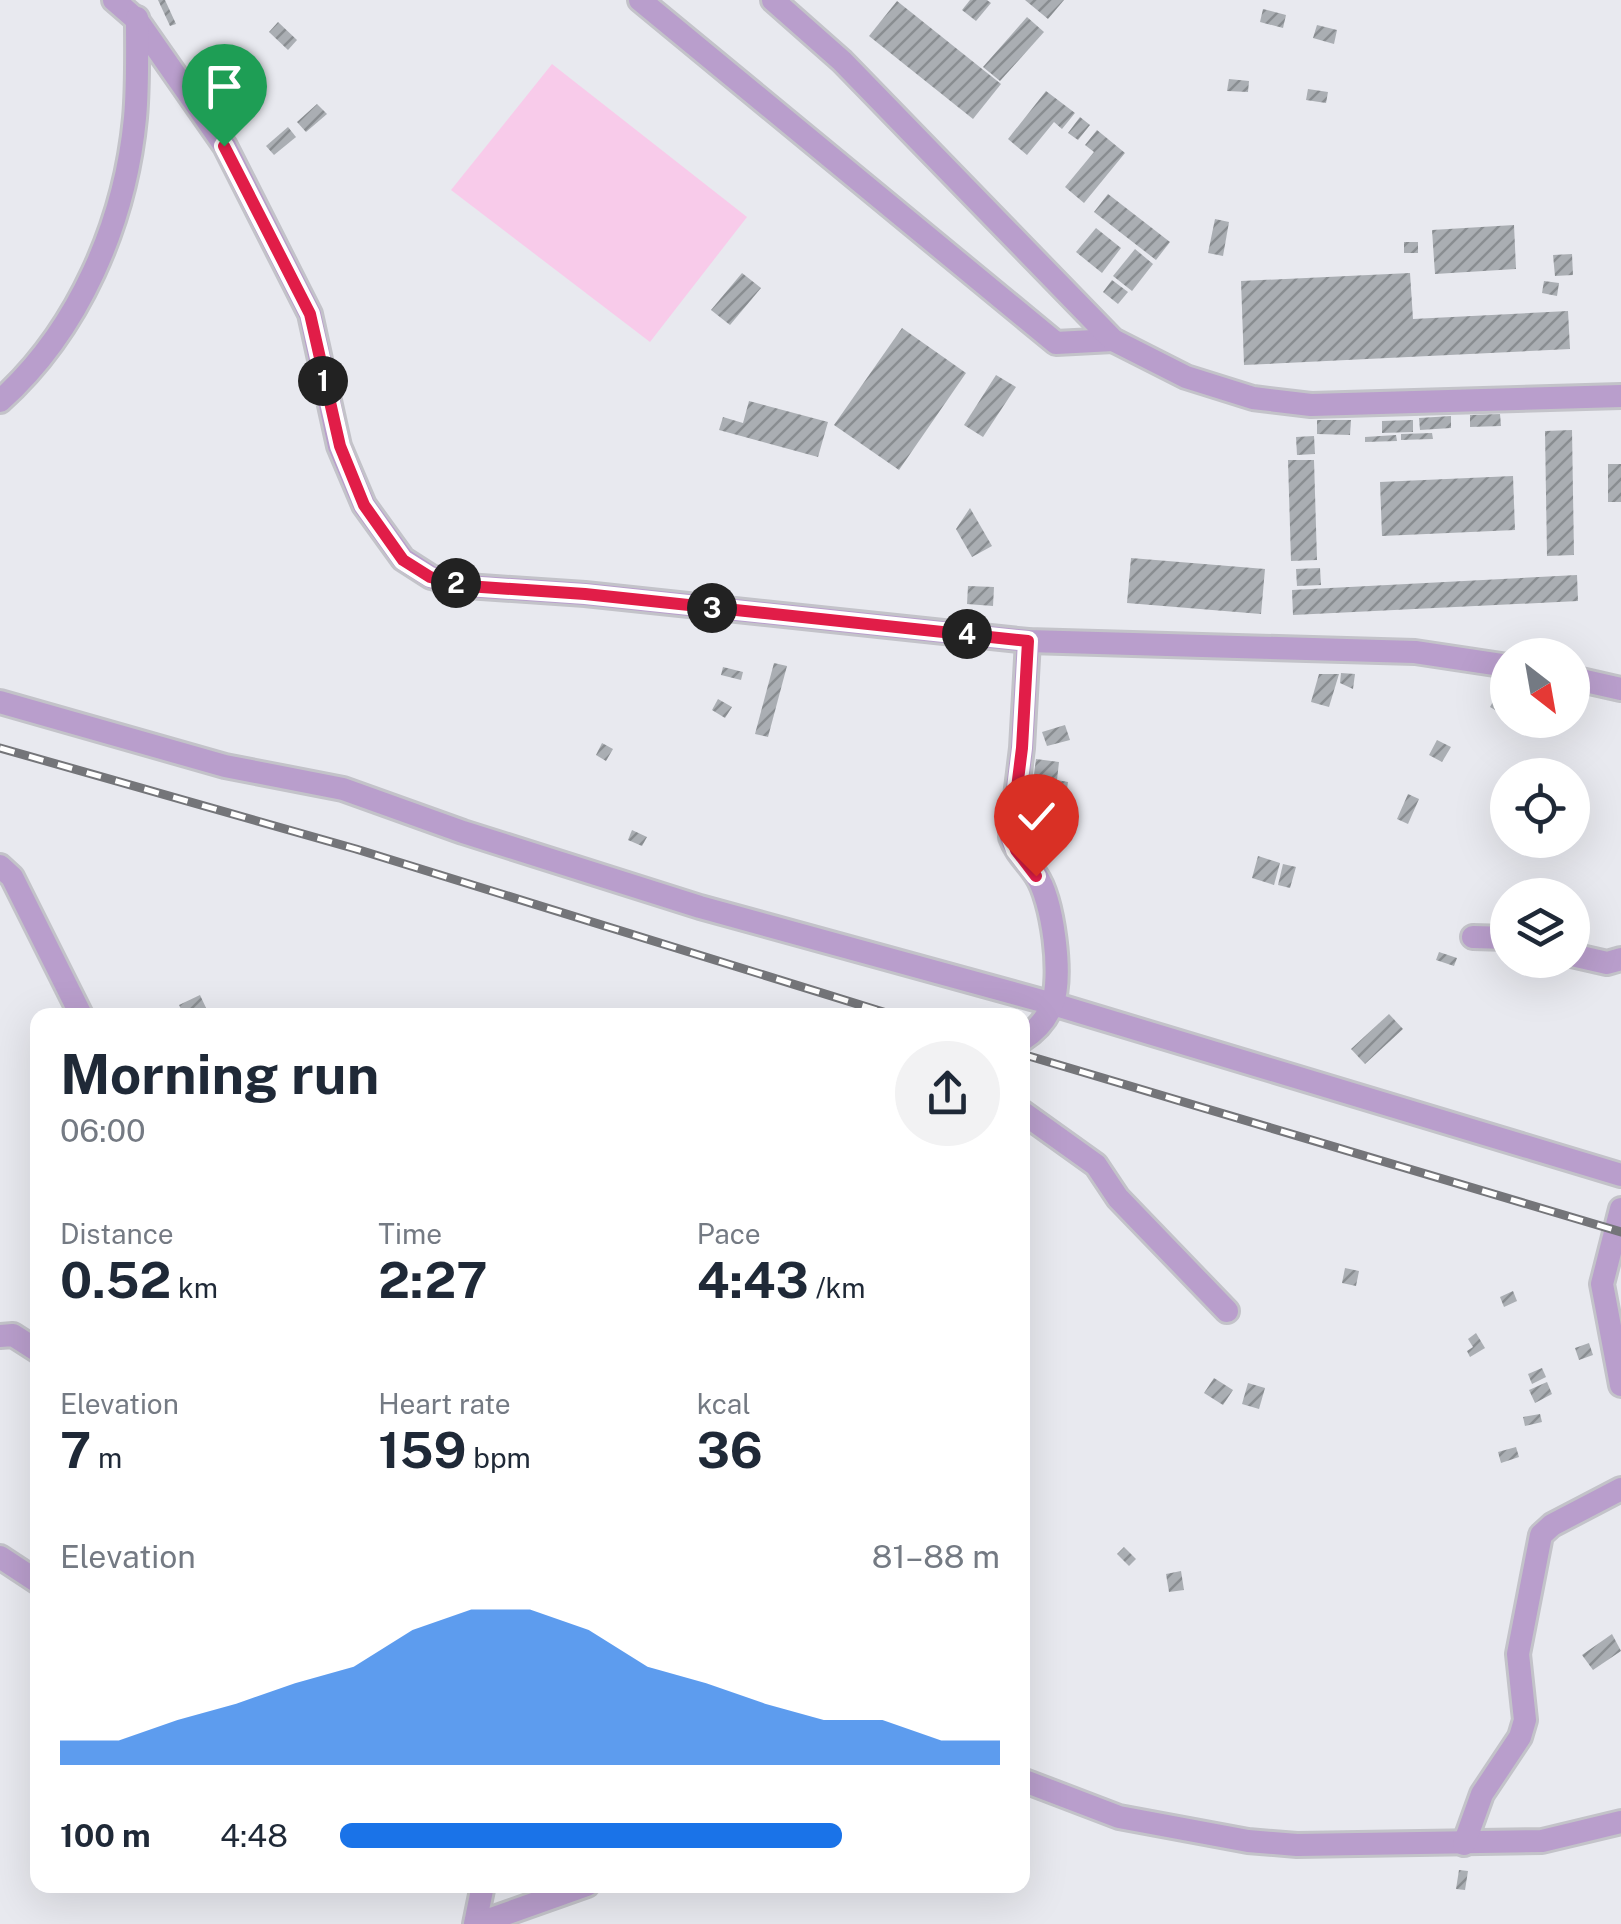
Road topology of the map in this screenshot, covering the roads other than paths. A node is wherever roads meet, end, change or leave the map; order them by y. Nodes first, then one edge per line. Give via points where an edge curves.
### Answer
1 (114, 0) edge
2 (640, 0) edge
3 (773, 0) edge
4 (137, 10) edge
5 (1113, 340) junction
6 (1621, 396) edge
7 (0, 402) edge
8 (1028, 641) junction
9 (1490, 663) edge
10 (1590, 682) edge
11 (1621, 689) edge
12 (0, 702) edge
13 (0, 866) edge
14 (1473, 936) dead end
15 (1490, 937) edge
16 (1621, 959) edge
17 (1590, 960) edge
18 (1053, 1004) junction
19 (78, 1008) edge
20 (1030, 1035) edge
21 (1030, 1118) edge
22 (1621, 1175) edge
23 (1621, 1209) edge
24 (1227, 1311) dead end
25 (0, 1336) edge
26 (30, 1346) edge
27 (1621, 1385) edge
28 (1621, 1489) edge
29 (0, 1557) edge
30 (30, 1577) edge
31 (1030, 1783) edge
32 (1621, 1822) edge
33 (1464, 1844) junction
34 (482, 1893) edge
35 (564, 1893) edge
36 (476, 1924) edge

1 - 4 street
2 - 5 street via 1056,343
3 - 5 street via 842,61
4 - 7 street via 135,119 107,244 57,336
4 - 8 street via 224,146 310,314 340,446 364,505 403,560 430,577 467,586
5 - 6 street via 1186,377 1253,398 1311,405
8 - 9 street via 1415,652
8 - 18 street via 1011,836 1050,904
10 - 11 street
12 - 18 street via 225,766 343,790 700,907
13 - 19 street via 12,877
14 - 15 street
16 - 17 street
18 - 20 street
18 - 22 street
21 - 24 street via 1096,1165 1118,1198
23 - 27 street via 1602,1284
25 - 26 street
28 - 33 street via 1541,1535 1518,1654 1525,1720 1482,1794
29 - 30 street
31 - 33 street via 1119,1817 1248,1840 1297,1846
32 - 33 street via 1542,1842
34 - 36 street
35 - 36 street

